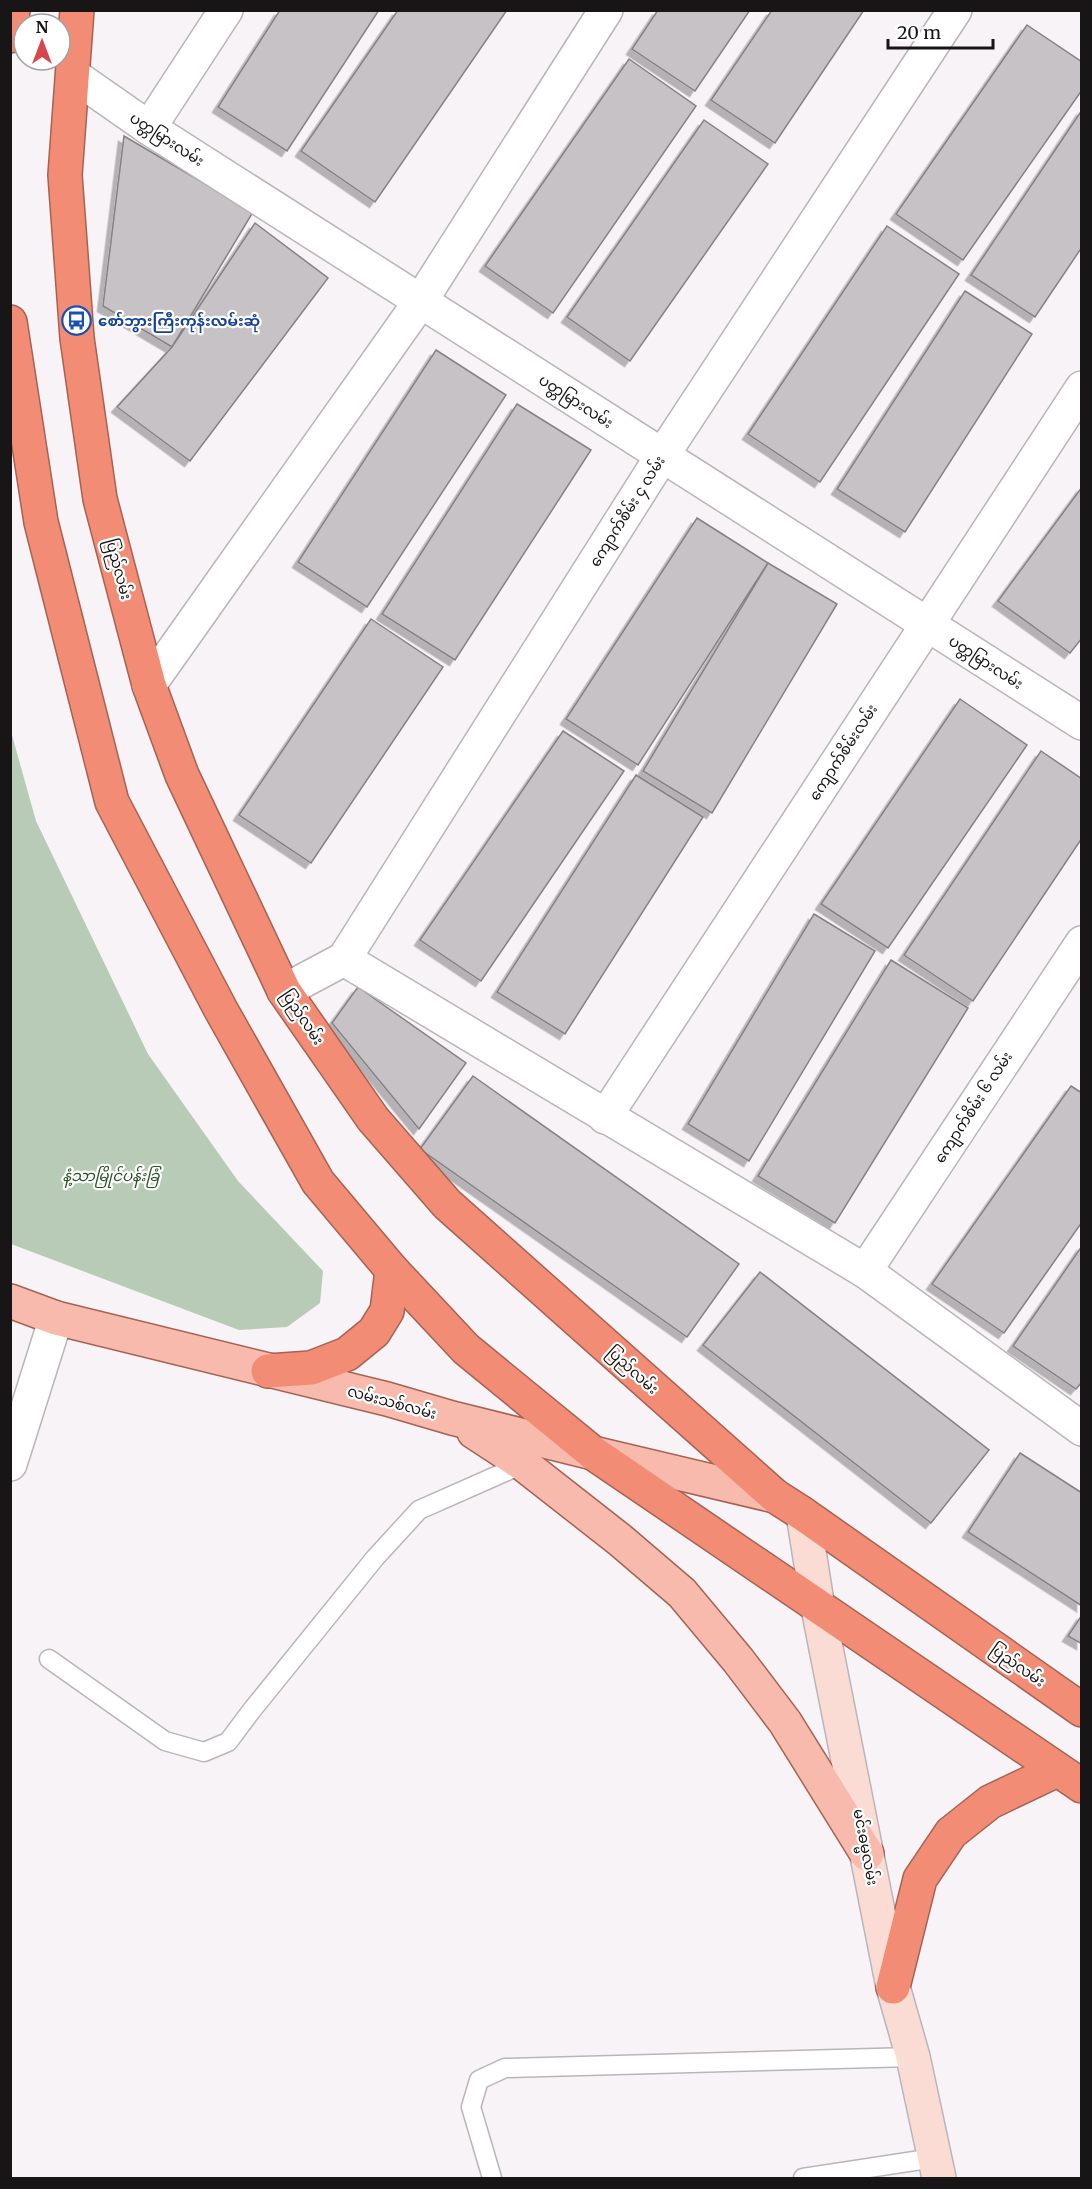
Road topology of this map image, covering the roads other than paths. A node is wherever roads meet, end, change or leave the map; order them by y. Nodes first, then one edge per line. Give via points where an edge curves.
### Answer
1 (13, 10) edge
2 (77, 10) edge
3 (226, 10) edge
4 (606, 10) edge
5 (956, 10) edge
6 (10, 36) edge
7 (73, 75) junction
8 (149, 128) junction
9 (420, 302) junction
10 (10, 322) edge
11 (1082, 388) edge
12 (662, 456) junction
13 (927, 624) junction
14 (149, 685) junction
15 (1082, 723) edge
16 (1082, 943) edge
17 (344, 959) junction
18 (284, 991) junction
19 (605, 1116) junction
20 (392, 1270) junction
21 (865, 1271) junction
22 (10, 1302) edge
23 (56, 1318) junction
24 (268, 1371) junction
25 (452, 1418) junction
26 (1082, 1429) edge
27 (593, 1454) junction
28 (10, 1464) edge
29 (523, 1464) junction
30 (775, 1496) junction
31 (803, 1514) junction
32 (819, 1608) junction
33 (49, 1659) dead end
34 (1082, 1710) edge
35 (1069, 1778) edge
36 (867, 1854) junction
37 (893, 1987) junction
38 (913, 2057) junction
39 (936, 2168) edge
40 (492, 2178) edge
41 (803, 2178) edge

1 - 6 highway
2 - 7 highway, ပြည်လမ်း
3 - 8 street
4 - 9 street
5 - 12 street, ကျောက်စိမ်း ၄ လမ်း
7 - 8 street, ပတ္တမြားလမ်း
7 - 14 highway, ပြည်လမ်း via 65,175 77,338 100,499
8 - 9 street, ပတ္တမြားလမ်း
9 - 12 street, ပတ္တမြားလမ်း
9 - 14 street
10 - 20 highway via 41,522 111,802 318,1182
11 - 13 street, ကျောက်စိမ်းလမ်း
12 - 13 street, ပတ္တမြားလမ်း
12 - 17 street, ကျောက်စိမ်း ၄ လမ်း
13 - 15 street, ပတ္တမြားလမ်း
13 - 19 street, ကျောက်စိမ်းလမ်း
14 - 18 highway, ပြည်လမ်း via 182,775
16 - 21 street, ကျောက်စိမ်း ၆ လမ်း
17 - 18 street, ကျောက်စိမ်း ၄ လမ်း
17 - 19 street
18 - 30 highway, ပြည်လမ်း via 373,1119 447,1203
19 - 21 street
20 - 24 highway via 387,1311 365,1340 347,1354 311,1368
20 - 27 highway via 466,1348
21 - 26 street
22 - 23 main road, လမ်းသစ်လမ်း
23 - 24 main road, လမ်းသစ်လမ်း
23 - 28 street
24 - 25 main road, လမ်းသစ်လမ်း
25 - 27 main road, လမ်းသစ်လမ်း
25 - 29 main road
27 - 30 main road, လမ်းသစ်လမ်း
27 - 32 highway
29 - 33 lane via 419,1510 375,1558 228,1742 204,1752 165,1741
29 - 36 main road via 682,1593 785,1722
30 - 31 highway, ပြည်လမ်း
31 - 32 main road, မင်းဓမ္မလမ်း
31 - 34 highway, ပြည်လမ်း
32 - 35 highway
32 - 36 main road, မင်းဓမ္မလမ်း
35 - 37 highway via 990,1802 951,1833 920,1879
36 - 37 main road, မင်းဓမ္မလမ်း
37 - 38 main road, မင်းဓမ္မလမ်း
38 - 39 main road, မင်းဓမ္မလမ်း
38 - 40 lane via 505,2068 479,2080 471,2107
39 - 41 lane

